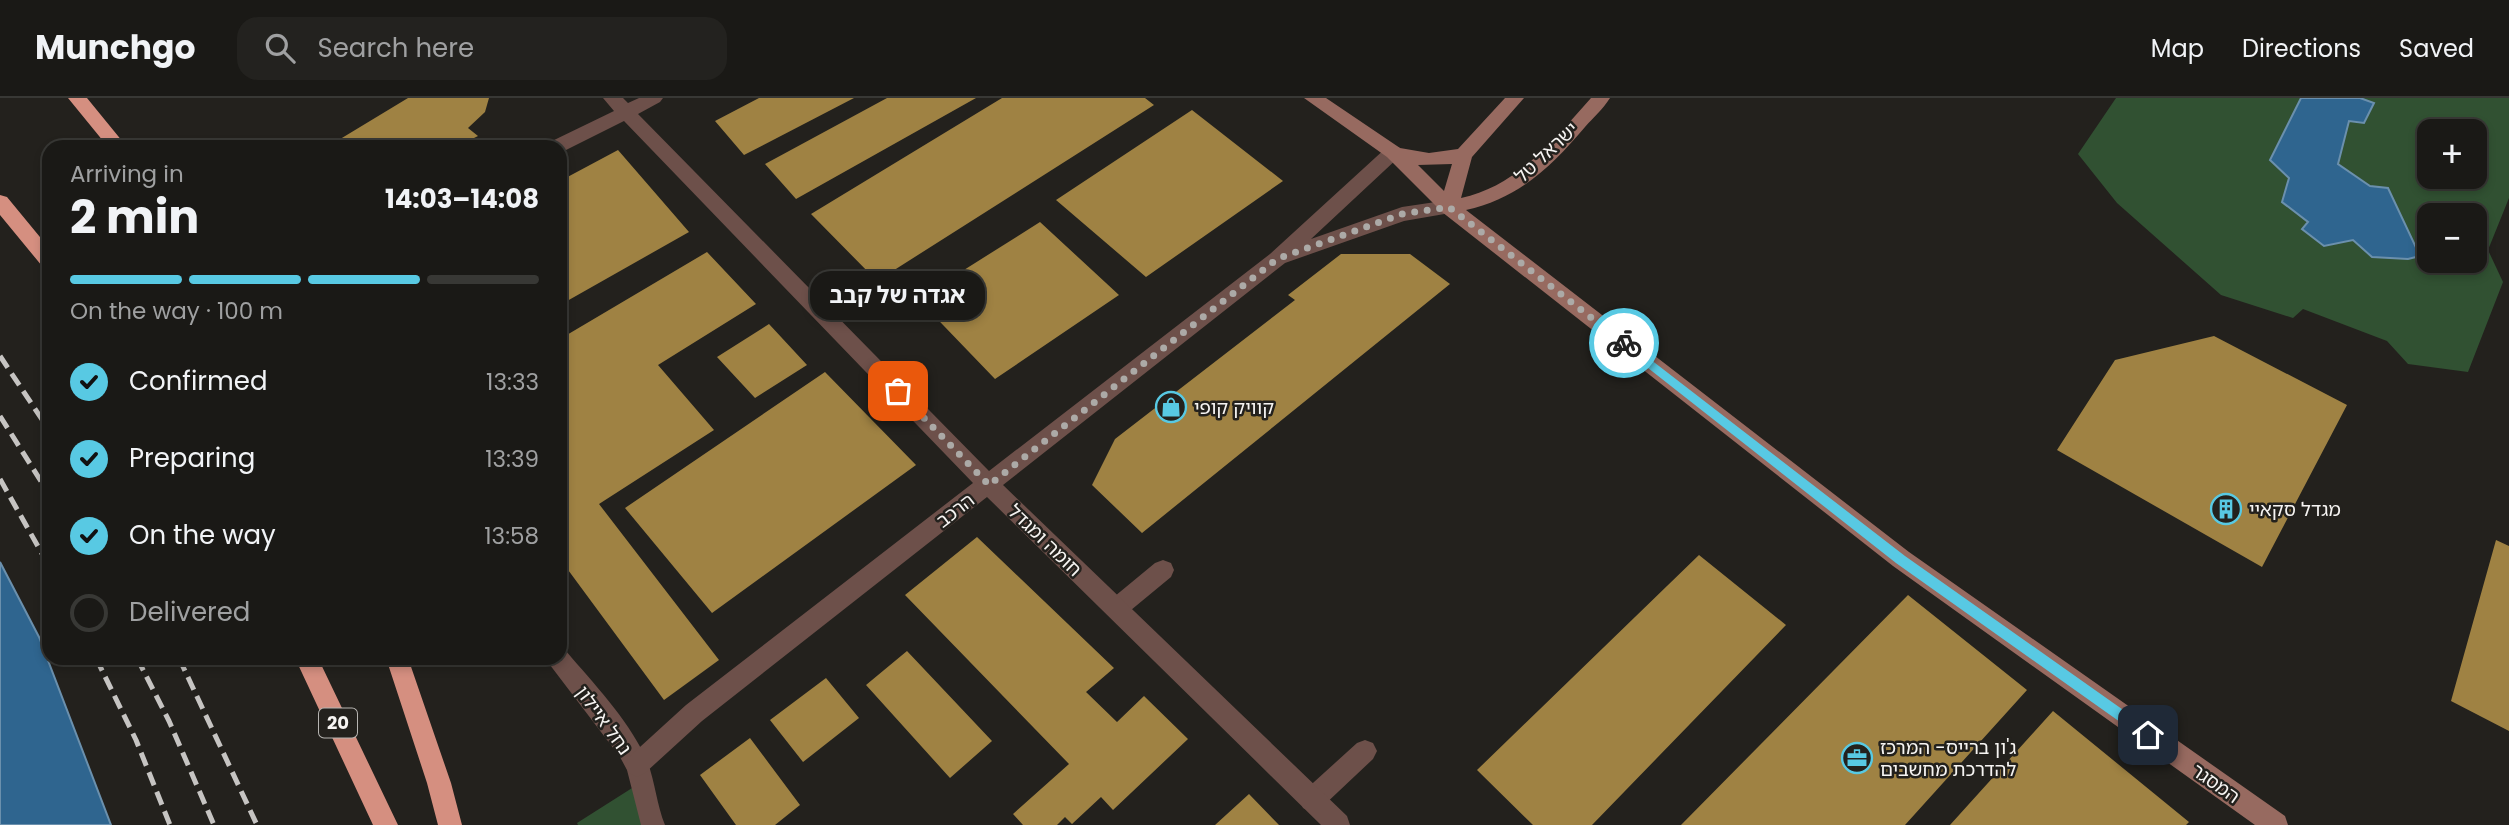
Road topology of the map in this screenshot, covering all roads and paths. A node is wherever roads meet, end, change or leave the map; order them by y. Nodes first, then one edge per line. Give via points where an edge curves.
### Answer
1 (77, 98) edge
2 (654, 98) edge
3 (1313, 98) edge
4 (1515, 98) edge
5 (1601, 98) edge
6 (619, 105) edge
7 (112, 140) edge
8 (566, 140) edge
9 (1392, 152) junction
10 (1464, 154) junction
11 (0, 202) edge
12 (1449, 207) junction
13 (42, 253) edge
14 (1277, 259) junction
15 (989, 485) junction
16 (1163, 570) dead end
17 (1116, 608) junction
18 (309, 665) edge
19 (399, 665) edge
20 (563, 665) edge
21 (1365, 751) dead end
22 (637, 765) junction
23 (1312, 800) junction
24 (386, 825) edge
25 (450, 825) edge
26 (653, 825) edge
27 (1338, 825) edge
28 (2276, 825) edge

1 - 7 highway
2 - 6 street
3 - 9 street, המסגר
4 - 10 street
5 - 12 street, ישראל טל via 1539,165 1511,186 1483,200
6 - 8 street
6 - 15 street, חומה ומגדל
9 - 10 street, המסגר via 1426,161
9 - 12 street, המסגר
9 - 14 street, הרכב
10 - 12 street
11 - 13 highway
12 - 14 street, הרכב via 1402,214
12 - 28 street, המסגר via 1901,559
14 - 15 street, הרכב
15 - 17 street, חומה ומגדל
15 - 22 street, הרכב via 694,713
16 - 17 street
17 - 23 street, חומה ומגדל
18 - 24 highway, 20
19 - 25 highway
20 - 22 street, נחל איילון
21 - 23 street
22 - 26 street, נחל איילון
23 - 27 street, חומה ומגדל

